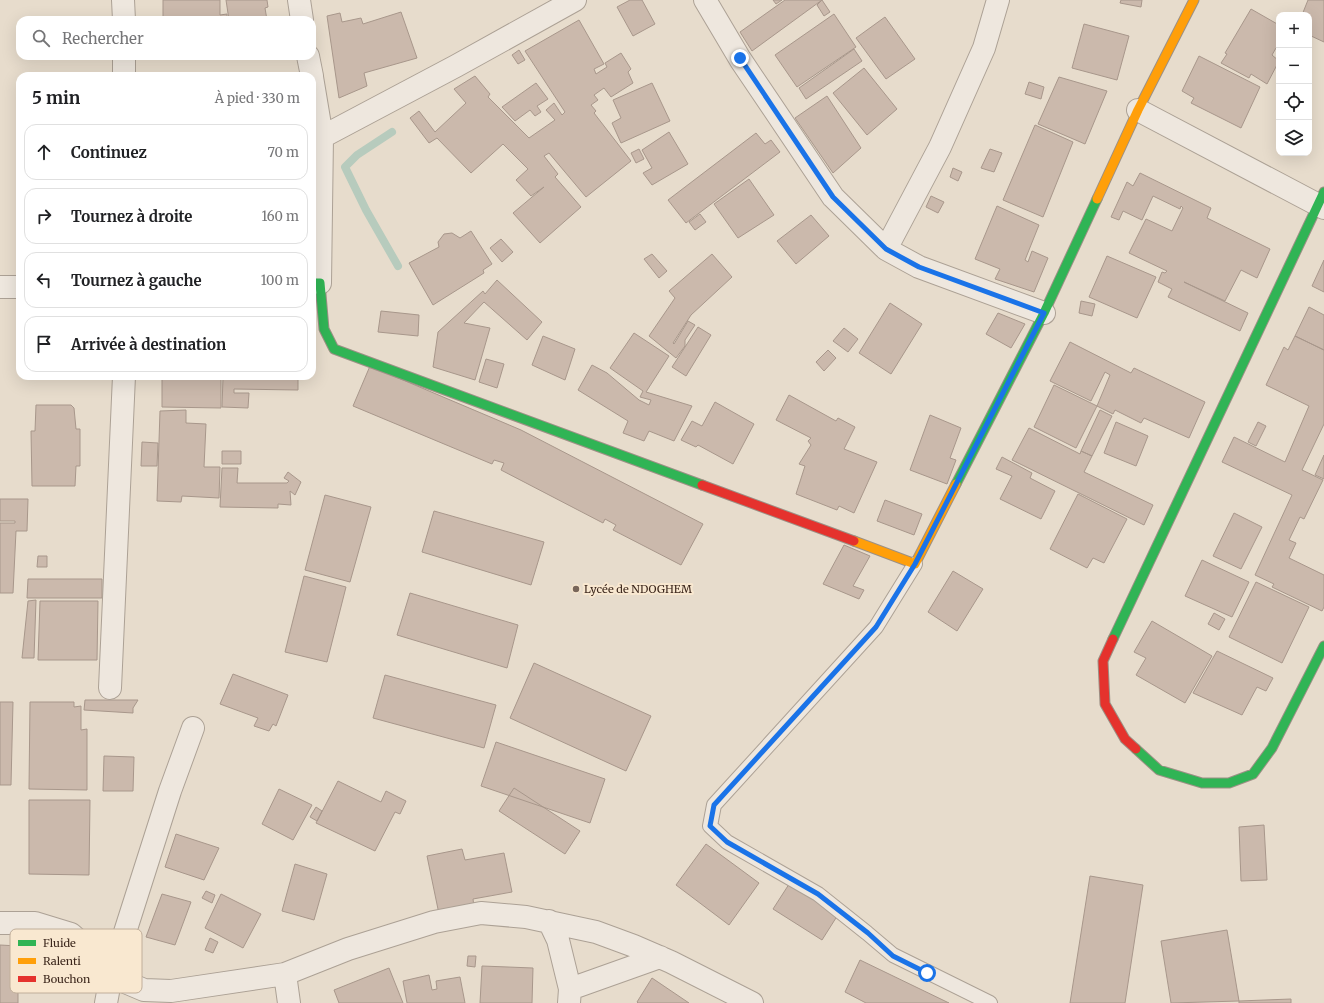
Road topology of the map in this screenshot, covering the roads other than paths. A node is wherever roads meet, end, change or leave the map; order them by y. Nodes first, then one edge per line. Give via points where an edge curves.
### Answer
1 (123, 0) edge
2 (299, 0) edge
3 (575, 0) edge
4 (705, 0) edge
5 (998, 0) edge
6 (1194, 0) edge
7 (124, 16) edge
8 (301, 16) edge
9 (124, 60) edge
10 (309, 60) edge
11 (124, 72) edge
12 (311, 72) edge
13 (316, 101) edge
14 (1138, 110) junction
15 (322, 137) junction
16 (1322, 202) edge
17 (886, 249) junction
18 (316, 283) edge
19 (0, 287) edge
20 (16, 287) edge
21 (1044, 313) junction
22 (124, 380) edge
23 (915, 564) junction
24 (1324, 646) edge
25 (110, 688) dead end
26 (193, 728) dead end
27 (549, 921) junction
28 (0, 923) edge
29 (54, 929) edge
30 (126, 929) edge
31 (660, 957) junction
32 (285, 974) junction
33 (142, 989) edge
34 (108, 993) edge
35 (570, 996) edge
36 (106, 1003) edge
37 (289, 1003) edge
38 (752, 1003) edge
39 (990, 1003) edge

1 - 7 street
2 - 8 street
3 - 15 street
4 - 17 street via 740,58 833,197
5 - 17 street via 984,48 940,147
6 - 14 street
9 - 11 street
10 - 12 street
13 - 15 street
14 - 16 street
14 - 21 street
15 - 18 street
16 - 24 street via 1103,661 1105,704 1125,739 1159,770 1202,783 1229,783 1253,774 1272,748
17 - 21 street via 919,267
18 - 23 street via 324,329 334,349
19 - 20 street
21 - 23 street
22 - 25 street
23 - 39 lane via 876,627 714,805 710,826 727,842 818,894 893,956
26 - 30 street
27 - 31 street via 596,932
27 - 32 street via 481,913 434,922 348,949
27 - 35 street via 558,940
28 - 29 street via 35,923
31 - 35 street
31 - 38 street
32 - 33 street via 171,992
32 - 37 street
34 - 36 street

